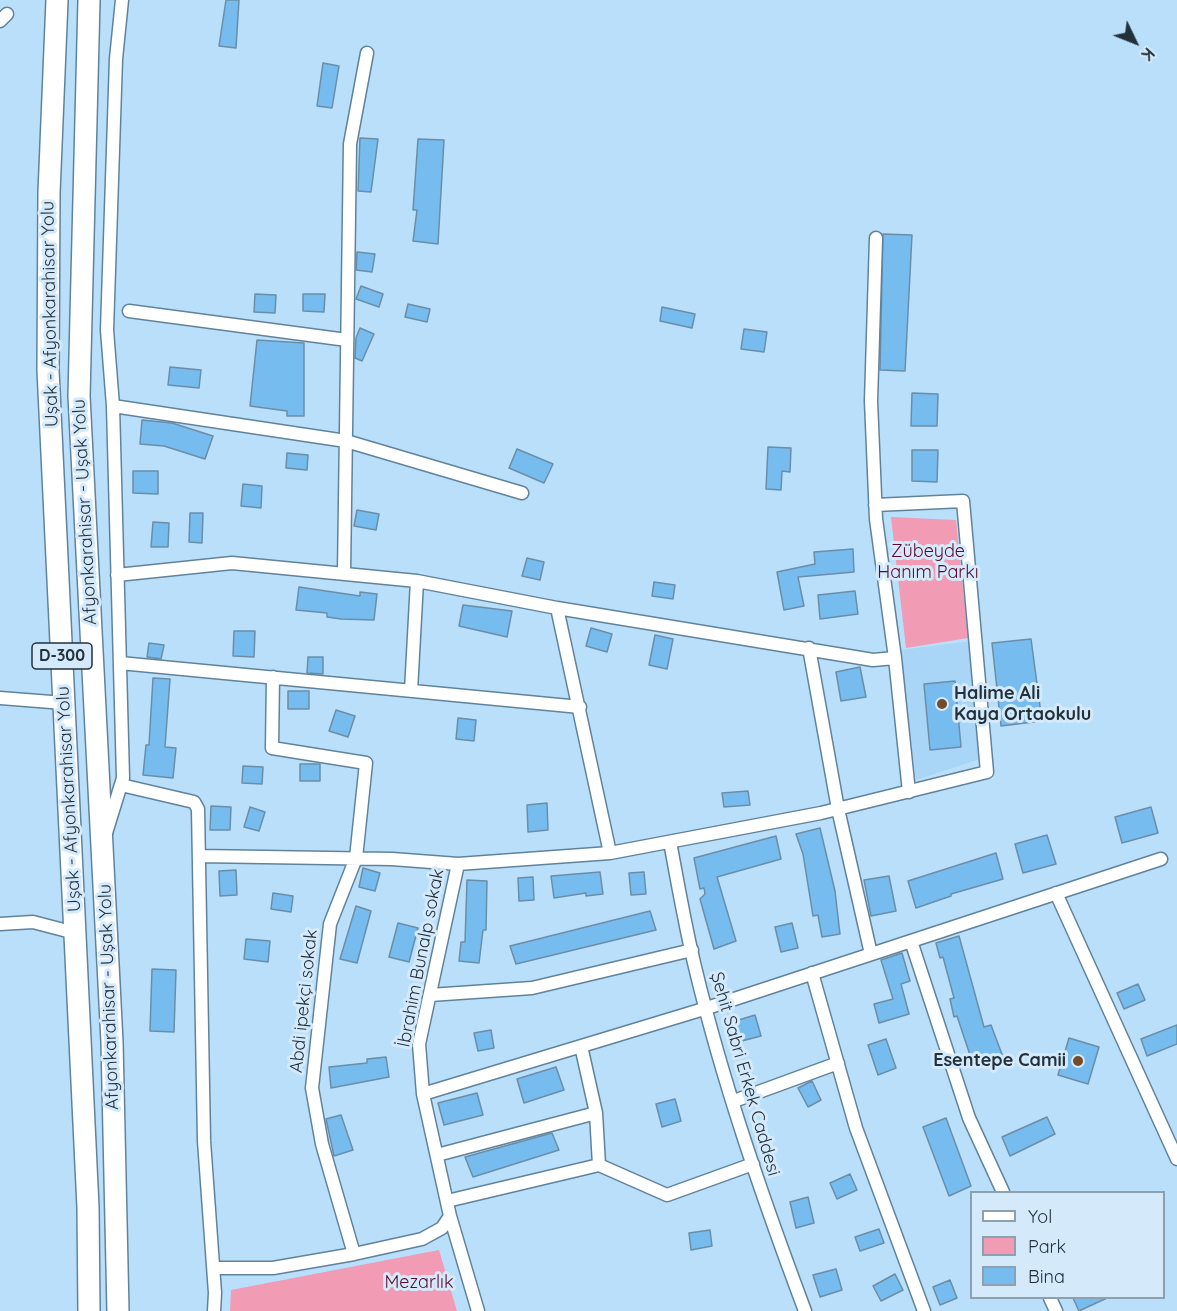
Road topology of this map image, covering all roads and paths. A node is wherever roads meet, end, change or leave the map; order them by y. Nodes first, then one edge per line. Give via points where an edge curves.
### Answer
1 (57, 0) edge
2 (89, 0) edge
3 (122, 0) edge
4 (367, 54) dead end
5 (876, 238) dead end
6 (129, 311) dead end
7 (347, 340) junction
8 (113, 406) junction
9 (346, 441) junction
10 (522, 493) dead end
11 (875, 505) junction
12 (344, 573) junction
13 (117, 575) junction
14 (417, 581) junction
15 (557, 608) junction
16 (809, 648) junction
17 (895, 658) junction
18 (120, 663) junction
19 (273, 678) junction
20 (411, 691) junction
21 (0, 698) edge
22 (64, 703) junction
23 (580, 707) junction
24 (121, 785) junction
25 (909, 792) junction
26 (838, 809) junction
27 (670, 842) junction
28 (102, 845) junction
29 (610, 853) junction
30 (199, 856) junction
31 (356, 858) junction
32 (1161, 859) dead end
33 (458, 864) junction
34 (1056, 893) junction
35 (0, 924) edge
36 (75, 933) junction
37 (911, 941) junction
38 (692, 950) junction
39 (871, 954) junction
40 (812, 973) junction
41 (430, 995) junction
42 (707, 1008) junction
43 (581, 1046) junction
44 (838, 1063) junction
45 (423, 1094) junction
46 (734, 1101) junction
47 (596, 1113) junction
48 (436, 1155) junction
49 (1177, 1159) edge
50 (753, 1164) junction
51 (598, 1165) junction
52 (1003, 1191) edge
53 (447, 1201) junction
54 (450, 1216) junction
55 (354, 1254) junction
56 (214, 1268) junction
57 (89, 1311) edge
58 (118, 1311) edge
59 (214, 1311) edge
60 (478, 1311) edge
61 (805, 1311) edge
62 (924, 1311) edge

1 - 22 highway, Uşak - Afyonkarahisar Yolu / D-300 via 49,193 48,370
2 - 28 highway, Afyonkarahisar - Uşak Yolu / D-300 via 79,396
3 - 8 street via 116,59 107,330
4 - 7 street via 350,144
5 - 11 street via 871,401
6 - 7 street
7 - 9 street
8 - 9 street
8 - 13 street
9 - 10 street
9 - 12 street
11 - 17 street
11 - 25 street via 963,501 987,772
12 - 13 street via 232,563
12 - 14 street
13 - 18 street
14 - 15 street
14 - 20 street
15 - 16 street
15 - 23 street
16 - 17 street via 873,660
16 - 26 street
17 - 25 street
18 - 19 street
18 - 24 street
19 - 20 street
19 - 31 street, Abdi ipekçi sokak via 272,748 366,763
20 - 23 street
21 - 22 street
22 - 36 highway, Uşak - Afyonkarahisar Yolu / D-300
23 - 29 street
24 - 28 street
24 - 30 street via 194,802 198,809
25 - 26 street
26 - 27 street
26 - 39 street
27 - 29 street
27 - 38 street, Şehit Sabri Erkek Caddesi
28 - 58 highway, Afyonkarahisar - Uşak Yolu / D-300 via 112,1042
29 - 33 street
30 - 31 street
30 - 56 street via 204,1142
31 - 33 street
31 - 55 street, Abdi ipekçi sokak via 330,924 312,1088 322,1144
32 - 34 street
33 - 41 street, İbrahim Bunalp sokak
34 - 37 street
34 - 49 street
35 - 36 street via 33,922
36 - 57 highway, Uşak - Afyonkarahisar Yolu / D-300
37 - 39 street
37 - 52 street via 969,1118
38 - 41 street via 532,988
38 - 42 street, Şehit Sabri Erkek Caddesi
39 - 40 street
40 - 42 street
40 - 44 street
41 - 45 street, İbrahim Bunalp sokak via 419,1044
42 - 43 street
42 - 46 street, Şehit Sabri Erkek Caddesi
43 - 45 street
43 - 47 street
44 - 46 street
44 - 62 street via 856,1128
45 - 48 street, İbrahim Bunalp sokak
46 - 50 street, Şehit Sabri Erkek Caddesi
47 - 48 street
47 - 51 street
48 - 53 street, İbrahim Bunalp sokak
50 - 51 street via 667,1195
50 - 61 street, Şehit Sabri Erkek Caddesi
51 - 53 street
53 - 54 street, İbrahim Bunalp sokak
54 - 55 street via 441,1228 422,1239
54 - 60 street, İbrahim Bunalp sokak
55 - 56 street via 273,1268
56 - 59 street

